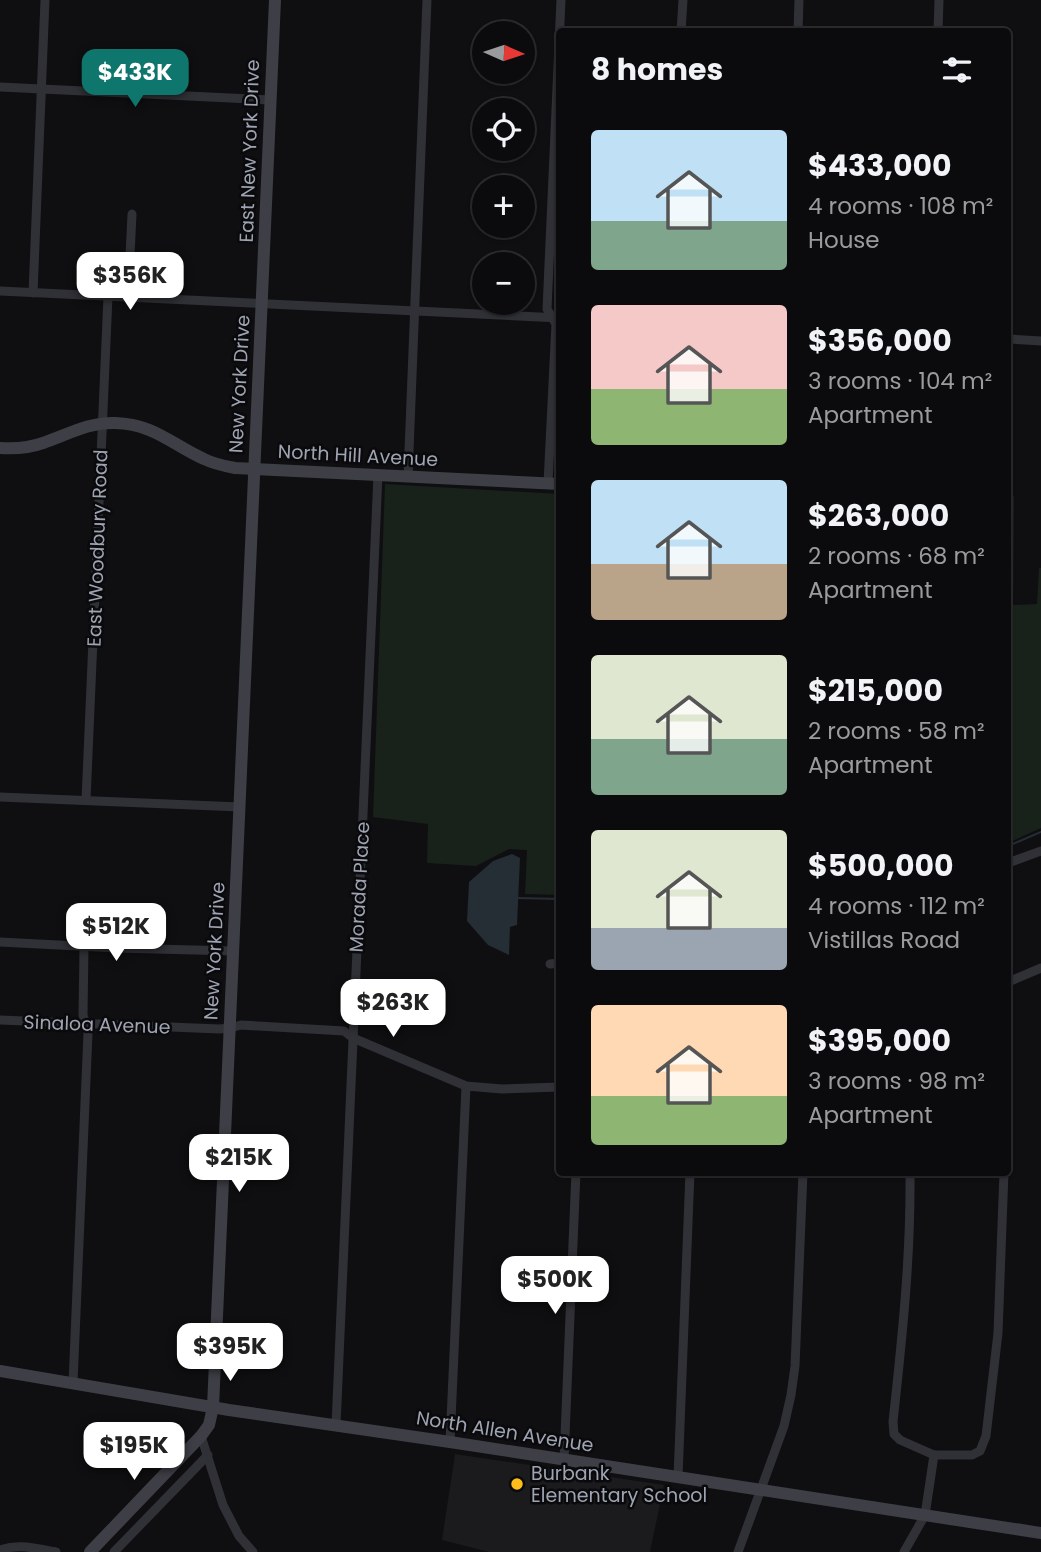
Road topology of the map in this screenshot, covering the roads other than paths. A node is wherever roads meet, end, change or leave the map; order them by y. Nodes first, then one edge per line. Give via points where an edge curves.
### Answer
1 (45, 0) edge
2 (275, 0) edge
3 (427, 0) edge
4 (561, 0) edge
5 (683, 0) edge
6 (799, 0) edge
7 (939, 0) edge
8 (560, 28) edge
9 (681, 28) edge
10 (798, 28) edge
11 (938, 28) edge
12 (0, 87) edge
13 (41, 89) junction
14 (271, 100) junction
15 (556, 110) edge
16 (132, 214) dead end
17 (0, 291) edge
18 (33, 293) junction
19 (108, 296) junction
20 (128, 297) junction
21 (262, 304) junction
22 (414, 311) junction
23 (556, 318) edge
24 (1011, 339) edge
25 (1041, 341) edge
26 (102, 423) junction
27 (0, 448) edge
28 (255, 470) junction
29 (378, 475) junction
30 (408, 476) junction
31 (554, 484) edge
32 (0, 797) edge
33 (86, 800) junction
34 (240, 807) junction
35 (1041, 851) edge
36 (1011, 862) edge
37 (0, 942) edge
38 (85, 947) junction
39 (233, 951) junction
40 (1041, 968) edge
41 (1011, 981) edge
42 (0, 1020) edge
43 (85, 1024) junction
44 (230, 1028) junction
45 (354, 1038) junction
46 (466, 1086) junction
47 (556, 1087) edge
48 (576, 1176) edge
49 (690, 1176) edge
50 (803, 1176) edge
51 (910, 1176) edge
52 (1004, 1176) edge
53 (0, 1371) edge
54 (73, 1383) junction
55 (212, 1408) junction
56 (336, 1425) junction
57 (201, 1436) junction
58 (450, 1442) junction
59 (208, 1455) junction
60 (934, 1455) junction
61 (564, 1460) junction
62 (678, 1477) junction
63 (761, 1490) junction
64 (925, 1514) junction
65 (1041, 1533) edge
66 (0, 1550) edge
67 (56, 1552) edge
68 (90, 1552) edge
69 (114, 1552) edge
70 (253, 1552) edge
71 (738, 1552) edge
72 (904, 1552) edge

1 - 13 street
2 - 14 street, East New York Drive
3 - 22 street
4 - 8 street
5 - 9 street
6 - 10 street
7 - 11 street
12 - 13 street
13 - 14 street
13 - 18 street
14 - 21 street, East New York Drive
15 - 23 street via 547,309
16 - 20 street
17 - 18 street
18 - 19 street
19 - 20 street
19 - 26 street, East Woodbury Road
20 - 21 street
21 - 22 street
21 - 28 street, New York Drive
22 - 23 street
22 - 30 street
23 - 31 street
24 - 25 street
26 - 27 street, North Hill Avenue via 29,447
26 - 28 street, North Hill Avenue via 134,425 218,465
26 - 33 street, East Woodbury Road
28 - 29 street, North Hill Avenue
28 - 34 street, New York Drive
29 - 30 street, North Hill Avenue
29 - 45 street, Morada Place
30 - 31 street, North Hill Avenue
32 - 33 street
33 - 34 street
34 - 39 street, New York Drive
35 - 36 street
37 - 38 street
38 - 39 street
38 - 43 street
39 - 44 street, New York Drive
40 - 41 street
42 - 43 street, Sinaloa Avenue
43 - 44 street, Sinaloa Avenue
43 - 54 street
44 - 45 street, Sinaloa Avenue via 344,1031
44 - 55 street, New York Drive
45 - 46 street, Sinaloa Avenue
45 - 56 street, Morada Place
46 - 47 street, Sinaloa Avenue
46 - 58 street
48 - 61 street
49 - 62 street
50 - 63 street via 795,1366 784,1426
51 - 60 street via 894,1434
52 - 60 street via 998,1333 986,1436 972,1455
53 - 54 street, North Allen Avenue
54 - 55 street, North Allen Avenue
55 - 56 street, North Allen Avenue
55 - 57 street, New York Drive
56 - 58 street, North Allen Avenue
57 - 59 street
57 - 68 street, New York Drive
58 - 61 street, North Allen Avenue
59 - 69 street
59 - 70 street via 223,1505
60 - 64 street
61 - 62 street, North Allen Avenue
62 - 63 street, North Allen Avenue
63 - 64 street, North Allen Avenue
63 - 71 street
64 - 65 street, North Allen Avenue
64 - 72 street
66 - 67 street via 10,1546

